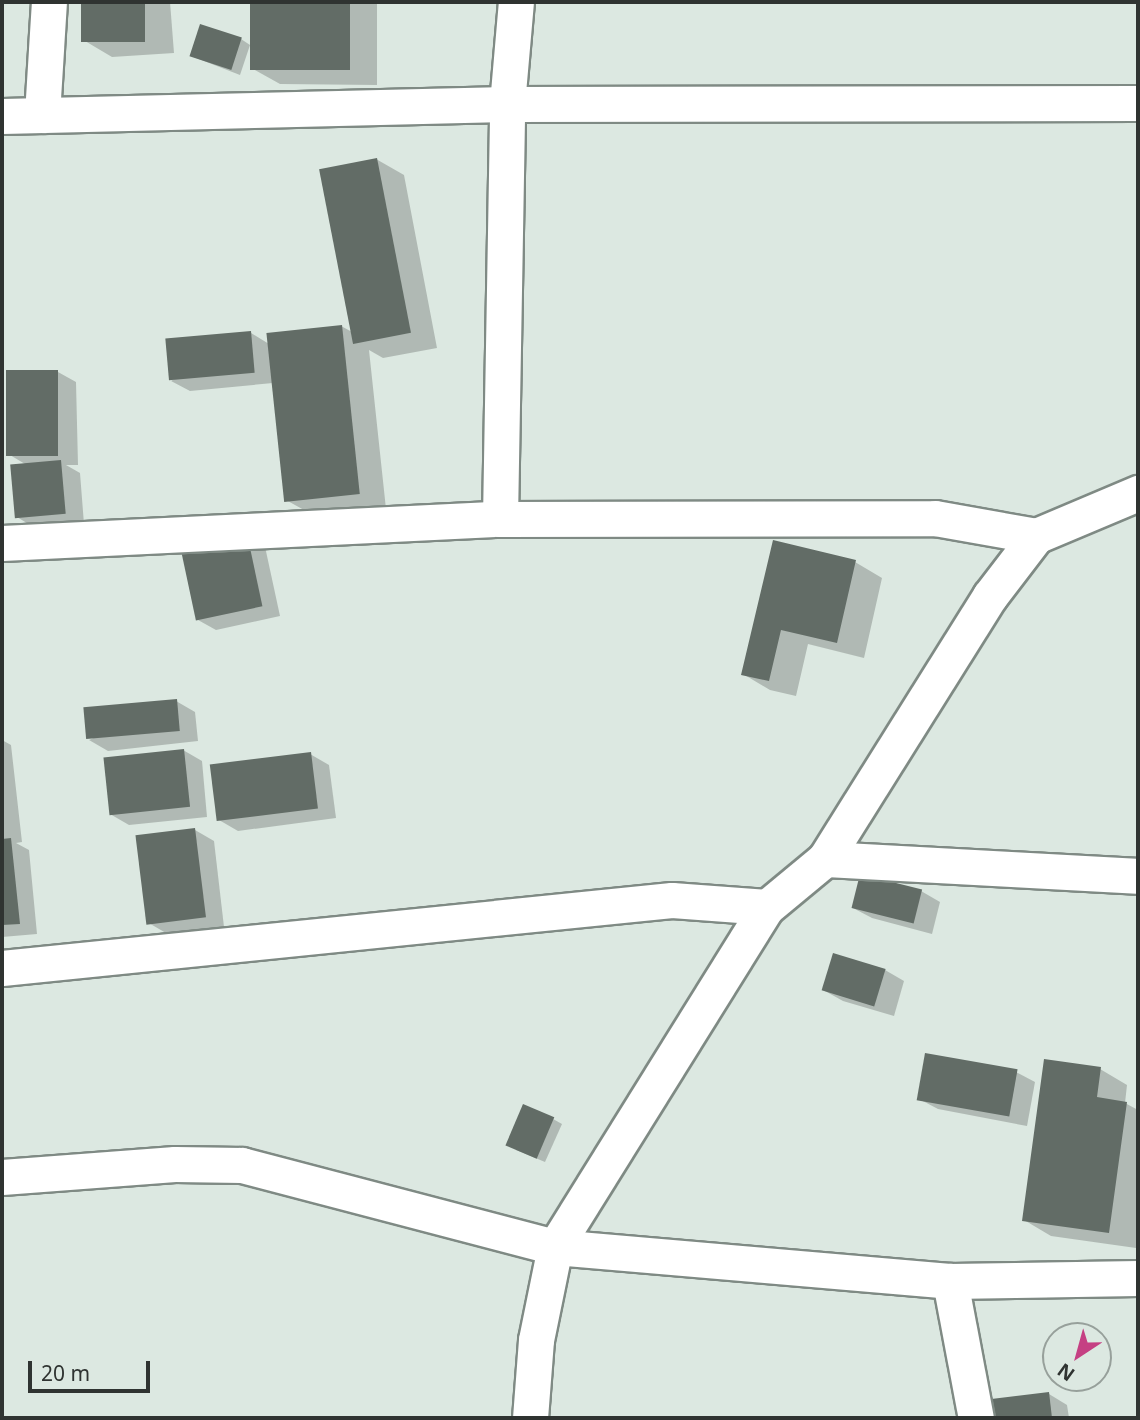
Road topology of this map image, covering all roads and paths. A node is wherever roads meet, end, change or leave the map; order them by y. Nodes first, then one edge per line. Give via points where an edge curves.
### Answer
1 (49, 2) edge
2 (516, 2) edge
3 (1138, 103) edge
4 (507, 104) junction
5 (42, 115) junction
6 (2, 116) edge
7 (1138, 493) edge
8 (500, 519) junction
9 (1036, 536) junction
10 (2, 543) edge
11 (825, 859) junction
12 (1138, 876) edge
13 (767, 907) junction
14 (2, 968) edge
15 (2, 1177) edge
16 (555, 1247) junction
17 (1138, 1278) edge
18 (950, 1281) junction
19 (530, 1418) edge
20 (976, 1418) edge

1 - 5 street
2 - 4 street
3 - 4 street
4 - 5 street
4 - 8 street
5 - 6 street
7 - 9 street
8 - 9 street via 934,518
8 - 10 street
9 - 11 street via 990,596
11 - 12 street
11 - 13 street
13 - 14 street via 672,900
13 - 16 street
15 - 16 street via 175,1164 242,1166
16 - 18 street
16 - 19 street via 537,1340
17 - 18 street
18 - 20 street

